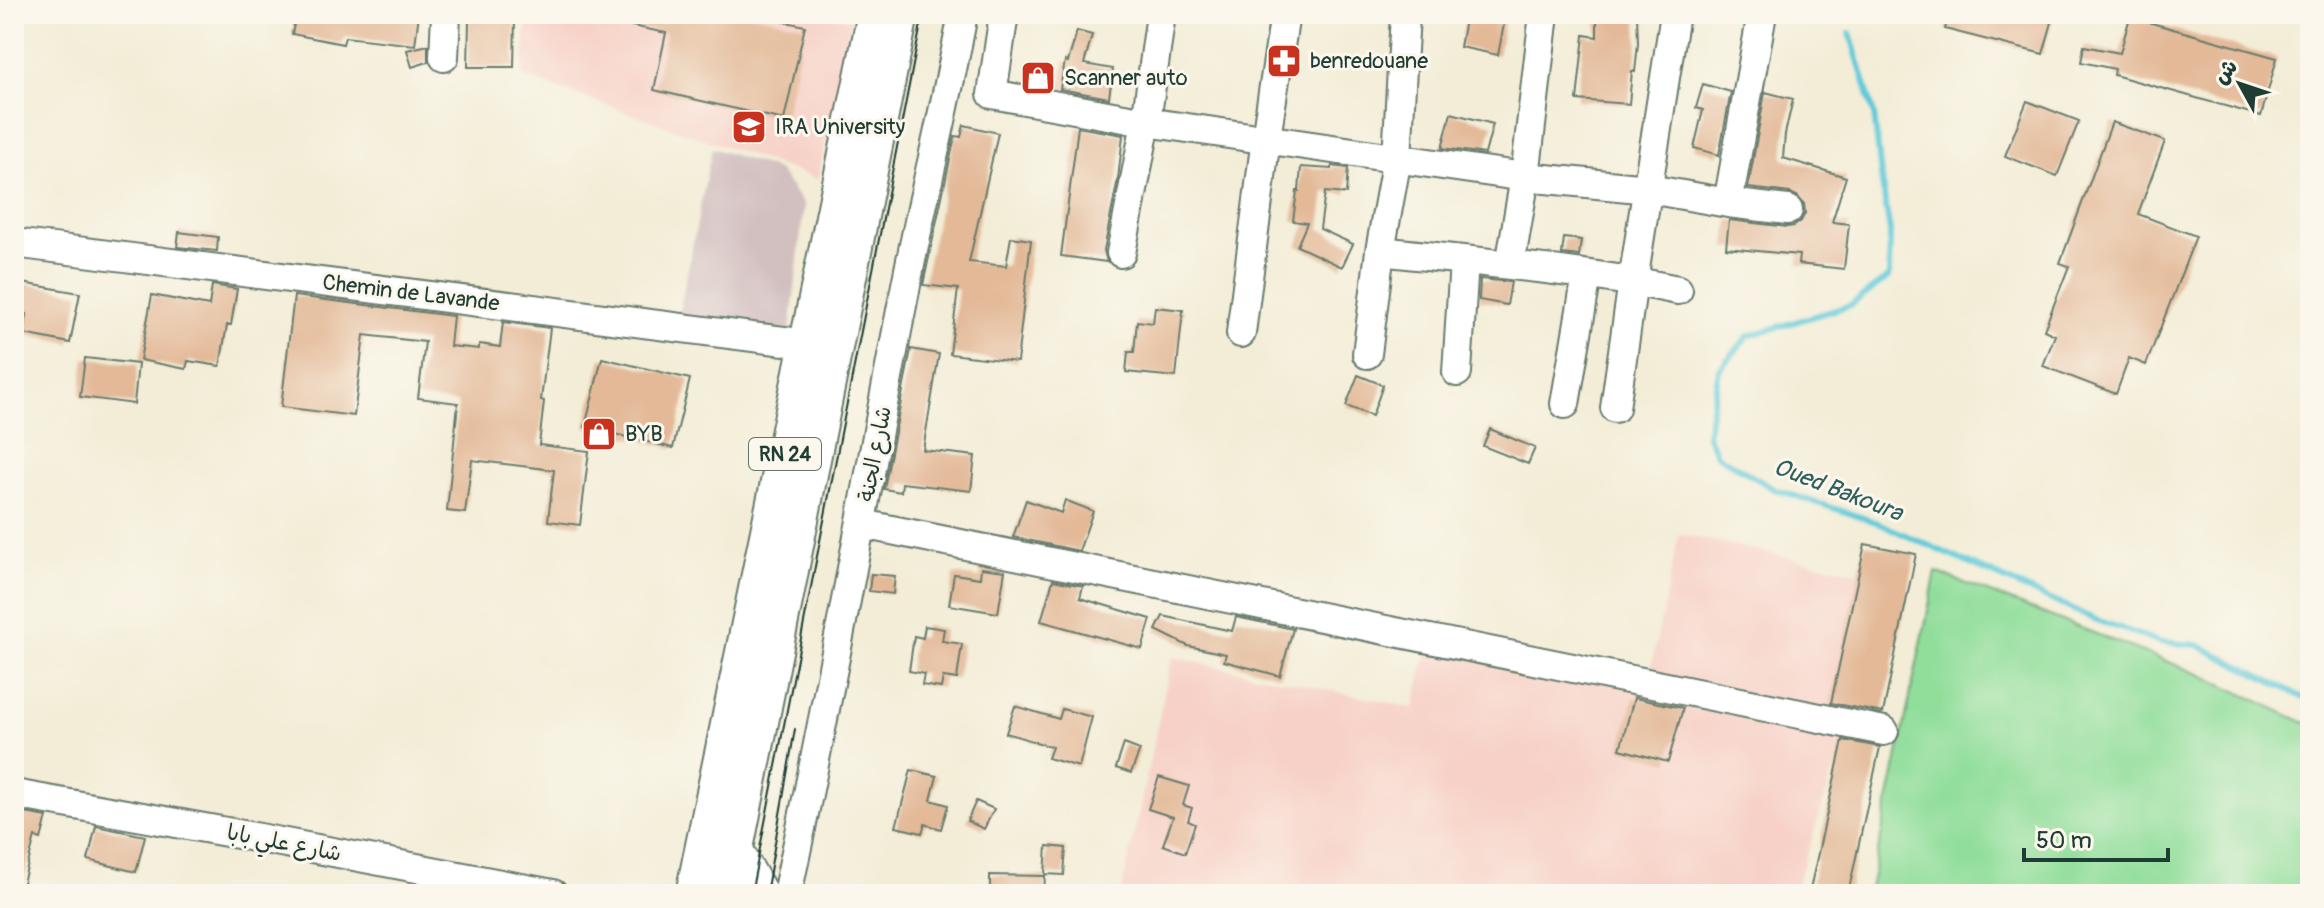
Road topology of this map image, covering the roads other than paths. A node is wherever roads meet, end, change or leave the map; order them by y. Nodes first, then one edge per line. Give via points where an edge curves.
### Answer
1 (446, 14) edge
2 (875, 14) edge
3 (901, 14) edge
4 (963, 14) edge
5 (1004, 14) edge
6 (1161, 14) edge
7 (1285, 14) edge
8 (1405, 14) edge
9 (1544, 14) edge
10 (1675, 14) edge
11 (1762, 14) edge
12 (444, 57) dead end
13 (948, 89) junction
14 (992, 94) junction
15 (1146, 122) junction
16 (1266, 138) junction
17 (1397, 158) junction
18 (1525, 177) junction
19 (1649, 189) junction
20 (1728, 203) junction
21 (1788, 210) dead end
22 (14, 243) edge
23 (1380, 251) junction
24 (1121, 253) dead end
25 (1464, 261) junction
26 (1510, 265) junction
27 (1587, 275) junction
28 (1633, 281) junction
29 (1678, 290) dead end
30 (1241, 333) dead end
31 (808, 344) junction
32 (1367, 354) dead end
33 (1457, 372) dead end
34 (1565, 404) dead end
35 (1615, 408) dead end
36 (862, 524) junction
37 (1884, 731) dead end
38 (14, 794) edge
39 (737, 847) junction
40 (771, 893) edge
41 (553, 894) edge
42 (693, 894) edge
43 (727, 894) edge

1 - 12 street
2 - 31 main road, RN 24
3 - 39 main road, RN 24
4 - 13 street, شارع الجنة
5 - 14 street
6 - 15 street
7 - 16 street
8 - 17 street
9 - 18 street
10 - 19 street
11 - 20 street
13 - 14 street
13 - 36 street, شارع الجنة
14 - 15 street
15 - 16 street
15 - 24 street
16 - 17 street
16 - 30 street
17 - 18 street
17 - 23 street
18 - 19 street
18 - 26 street
19 - 20 street
19 - 28 street
20 - 21 street
22 - 31 street, Chemin de Lavande
23 - 25 street
23 - 32 street
25 - 26 street
25 - 33 street
26 - 27 street
27 - 28 street
27 - 34 street
28 - 29 street
28 - 35 street
31 - 42 main road, RN 24
36 - 37 street
36 - 40 street, شارع الجنة via 807,803
38 - 41 street, شارع علي بابا
39 - 40 street
39 - 43 main road, RN 24

